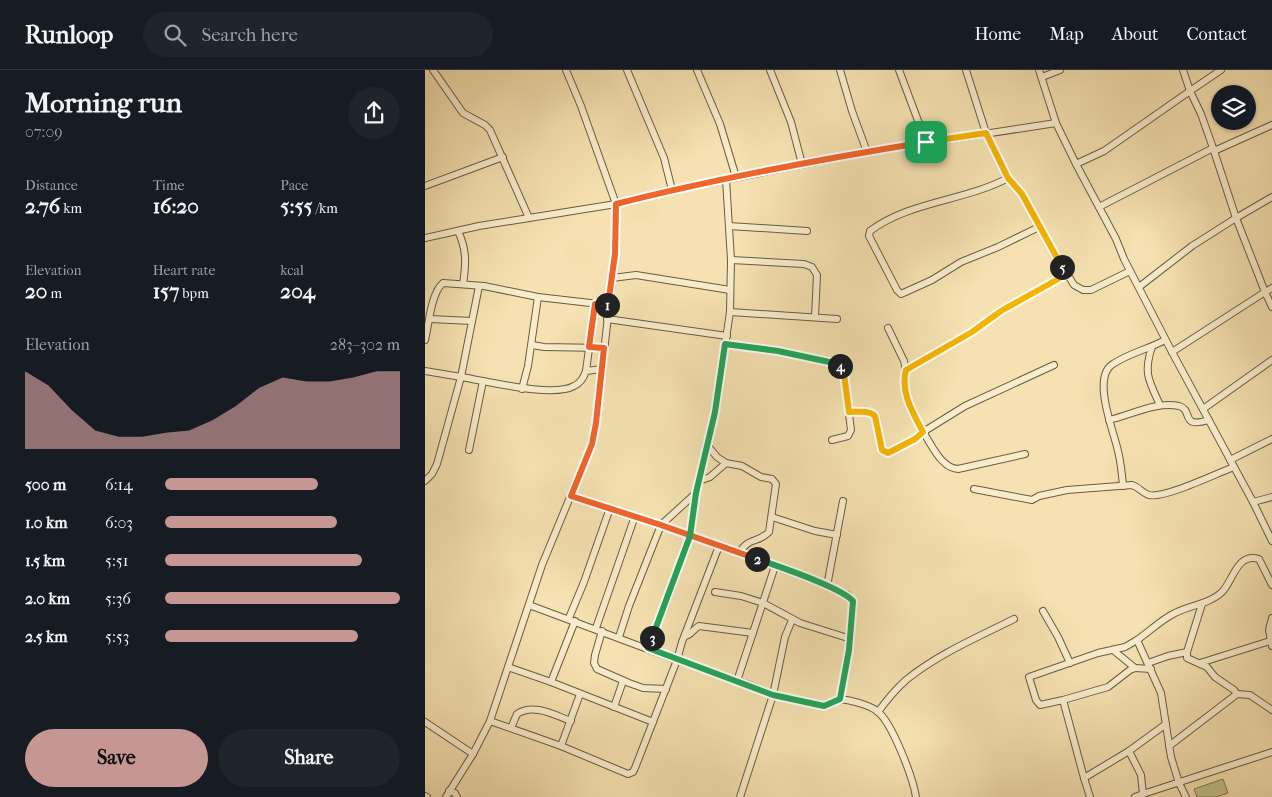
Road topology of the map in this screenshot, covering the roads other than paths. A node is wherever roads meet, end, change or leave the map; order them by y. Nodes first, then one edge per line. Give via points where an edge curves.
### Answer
1 (433, 70) edge
2 (566, 70) edge
3 (627, 70) edge
4 (697, 70) edge
5 (770, 70) edge
6 (840, 70) edge
7 (899, 70) edge
8 (966, 70) edge
9 (1039, 70) edge
10 (1060, 70) edge
11 (1183, 70) edge
12 (1221, 70) edge
13 (1042, 77) junction
14 (1190, 91) junction
15 (1056, 123) junction
16 (1272, 125) edge
17 (986, 133) junction
18 (926, 142) junction
19 (1213, 150) junction
20 (867, 152) junction
21 (503, 156) junction
22 (802, 164) junction
23 (1076, 164) junction
24 (736, 177) junction
25 (1008, 178) junction
26 (726, 179) junction
27 (425, 186) edge
28 (672, 190) junction
29 (1272, 198) edge
30 (616, 204) junction
31 (1099, 207) junction
32 (529, 218) junction
33 (1236, 218) junction
34 (729, 226) junction
35 (1039, 227) junction
36 (458, 231) junction
37 (807, 232) dead end
38 (425, 238) edge
39 (731, 260) junction
40 (1131, 271) junction
41 (1067, 274) junction
42 (612, 278) junction
43 (463, 284) junction
44 (479, 286) junction
45 (1139, 287) junction
46 (1272, 288) edge
47 (730, 290) junction
48 (1265, 292) junction
49 (538, 297) junction
50 (595, 304) junction
51 (608, 305) junction
52 (1272, 307) edge
53 (730, 312) junction
54 (815, 317) junction
55 (430, 319) junction
56 (607, 319) junction
57 (837, 319) dead end
58 (472, 321) junction
59 (888, 328) dead end
60 (727, 336) junction
61 (425, 340) edge
62 (1165, 340) junction
63 (725, 344) junction
64 (532, 345) junction
65 (589, 347) junction
66 (1152, 347) junction
67 (604, 348) junction
68 (1172, 352) junction
69 (1272, 360) edge
70 (1054, 365) dead end
71 (602, 369) junction
72 (906, 370) junction
73 (425, 371) edge
74 (586, 371) junction
75 (461, 377) junction
76 (483, 381) junction
77 (522, 389) junction
78 (1159, 405) junction
79 (1203, 409) junction
80 (849, 412) junction
81 (1109, 420) junction
82 (1209, 420) junction
83 (923, 432) junction
84 (1272, 439) edge
85 (832, 440) dead end
86 (707, 445) junction
87 (469, 450) dead end
88 (1025, 454) dead end
89 (1230, 460) junction
90 (726, 463) junction
91 (1234, 467) junction
92 (425, 481) edge
93 (699, 482) junction
94 (1123, 486) junction
95 (974, 489) dead end
96 (696, 493) junction
97 (571, 496) junction
98 (1272, 497) edge
99 (843, 501) dead end
100 (1253, 502) junction
101 (610, 508) junction
102 (635, 516) junction
103 (772, 517) junction
104 (661, 525) junction
105 (837, 535) junction
106 (690, 536) junction
107 (1272, 541) edge
108 (719, 546) junction
109 (739, 553) junction
110 (775, 566) junction
111 (1272, 585) edge
112 (827, 586) junction
113 (715, 592) dead end
114 (763, 603) junction
115 (529, 604) junction
116 (1202, 604) junction
117 (1043, 612) dead end
118 (1272, 618) edge
119 (572, 619) junction
120 (1015, 619) dead end
121 (793, 620) junction
122 (599, 630) junction
123 (753, 633) junction
124 (685, 636) junction
125 (619, 637) junction
126 (851, 639) junction
127 (1137, 640) junction
128 (1271, 644) edge
129 (648, 648) junction
130 (1113, 650) junction
131 (1187, 652) junction
132 (677, 660) junction
133 (1070, 663) junction
134 (1148, 663) junction
135 (1200, 663) junction
136 (508, 667) junction
137 (1135, 668) junction
138 (1151, 669) junction
139 (623, 681) junction
140 (737, 681) junction
141 (551, 682) junction
142 (665, 689) junction
143 (581, 694) junction
144 (1237, 694) junction
145 (773, 695) junction
146 (840, 699) junction
147 (1063, 700) junction
148 (613, 707) junction
149 (1272, 710) edge
150 (877, 712) junction
151 (490, 721) junction
152 (571, 721) junction
153 (425, 722) edge
154 (653, 722) junction
155 (1165, 724) junction
156 (511, 728) junction
157 (561, 746) junction
158 (1169, 746) junction
159 (1129, 751) junction
160 (1272, 752) edge
161 (473, 754) junction
162 (1083, 778) junction
163 (1179, 783) junction
164 (448, 794) edge
165 (1143, 794) junction
166 (457, 797) edge
167 (741, 797) edge
168 (916, 797) edge
169 (1091, 797) edge
170 (1135, 797) edge
171 (1186, 797) edge

1 - 21 street via 463,113 490,130
2 - 30 street
3 - 28 street via 664,158
4 - 24 street via 720,124
5 - 22 street via 791,122
6 - 20 street
7 - 18 street
8 - 17 street
9 - 13 street
10 - 13 street
11 - 14 street
12 - 14 street
13 - 15 street
14 - 19 street
14 - 23 street via 1104,151
15 - 17 street
15 - 23 street
16 - 19 street
17 - 18 street
17 - 25 street
18 - 20 street
19 - 31 street
19 - 33 street
20 - 22 street
21 - 27 street
21 - 32 street
22 - 24 street
23 - 31 street
24 - 26 street
25 - 35 street via 1022,194
25 - 35 street via 981,191 893,217 870,231 869,236 897,290 901,294 909,291 961,262
26 - 28 street
26 - 34 street
28 - 30 street
29 - 33 street
30 - 32 street
30 - 42 street via 617,234
31 - 40 street
32 - 36 street
33 - 45 street via 1192,246
33 - 48 street
34 - 37 street
34 - 39 street
35 - 41 street
36 - 38 street
36 - 43 street via 465,250
39 - 47 street
39 - 54 street via 812,267 817,274
40 - 41 street via 1091,290 1079,288
40 - 45 street
41 - 72 street
42 - 47 street via 636,275
42 - 51 street
43 - 44 street
43 - 55 street via 441,285 435,295
44 - 49 street
44 - 58 street
45 - 62 street
46 - 48 street
47 - 53 street
48 - 52 street
48 - 68 street
49 - 50 street
49 - 64 street
50 - 51 street
50 - 65 street
51 - 56 street
53 - 54 street
53 - 60 street
54 - 57 street
55 - 58 street
55 - 61 street
56 - 60 street
56 - 67 street
58 - 75 street
59 - 72 street
60 - 63 street
62 - 66 street
62 - 68 street
63 - 80 street via 778,351 840,366
63 - 86 street
64 - 65 street
64 - 77 street
65 - 67 street
65 - 74 street
66 - 78 street via 1147,369
66 - 81 street via 1111,364 1103,387
67 - 71 street
68 - 79 street
69 - 79 street
70 - 83 street via 965,406
71 - 74 street
71 - 97 street via 592,444
72 - 83 street via 907,400
73 - 75 street
74 - 77 street via 578,384 571,388
75 - 76 street
75 - 92 street via 437,464
76 - 77 street
76 - 87 street
78 - 81 street
78 - 82 street via 1180,406 1196,424
79 - 82 street
80 - 83 street via 869,412 875,416 884,452 888,453
80 - 85 street via 850,434
81 - 94 street via 1119,452
82 - 89 street
83 - 88 street via 943,463 952,469
84 - 89 street
86 - 90 street
86 - 93 street
89 - 91 street
90 - 93 street
90 - 103 street via 742,466 774,481 777,489
91 - 94 street via 1186,487 1155,495 1147,494 1137,486
91 - 100 street
93 - 96 street
94 - 95 street via 1067,490 1032,500
96 - 104 street
96 - 106 street
97 - 101 street
97 - 115 street
98 - 100 street
99 - 105 street
100 - 107 street
101 - 102 street
101 - 119 street
102 - 104 street
102 - 122 street
103 - 105 street
103 - 109 street via 769,532 747,542
104 - 106 street
104 - 125 street
105 - 112 street
106 - 108 street
106 - 129 street
108 - 109 street
108 - 124 street
109 - 110 street
110 - 112 street
110 - 114 street
111 - 116 street via 1257,557 1236,568 1222,592
112 - 126 street via 849,595 853,601
113 - 114 street
114 - 121 street
114 - 123 street
115 - 119 street
115 - 136 street
116 - 127 street via 1168,616
116 - 131 street
117 - 133 street
118 - 128 street via 1269,630
119 - 122 street
119 - 141 street
120 - 150 street via 925,667 906,680
121 - 126 street
121 - 145 street via 785,637
122 - 125 street
122 - 139 street via 594,664 597,669
123 - 124 street via 699,626
123 - 140 street
124 - 132 street
125 - 129 street
126 - 146 street
127 - 130 street
127 - 134 street
128 - 135 street
129 - 132 street
130 - 133 street
130 - 137 street
131 - 134 street
131 - 135 street via 1189,660
132 - 140 street
132 - 142 street
133 - 147 street via 1031,676 1029,680 1040,705
134 - 138 street
135 - 144 street
136 - 141 street
136 - 151 street
137 - 138 street
137 - 147 street via 1108,687
138 - 155 street via 1161,693
139 - 142 street via 643,688
139 - 148 street
140 - 145 street
141 - 143 street
142 - 154 street
143 - 148 street
143 - 152 street
144 - 149 street via 1250,695
144 - 158 street
145 - 146 street via 824,706
145 - 167 street
146 - 150 street
147 - 162 street
148 - 154 street
150 - 168 street via 884,718 908,768
151 - 156 street
151 - 161 street
152 - 156 street via 528,708 517,714
152 - 157 street
153 - 161 street
154 - 157 street via 633,772 627,774
155 - 158 street
155 - 159 street
156 - 157 street
158 - 163 street
159 - 162 street
159 - 165 street via 1141,775
160 - 163 street
161 - 164 street
162 - 169 street
163 - 165 street
163 - 171 street
164 - 166 street
165 - 170 street

